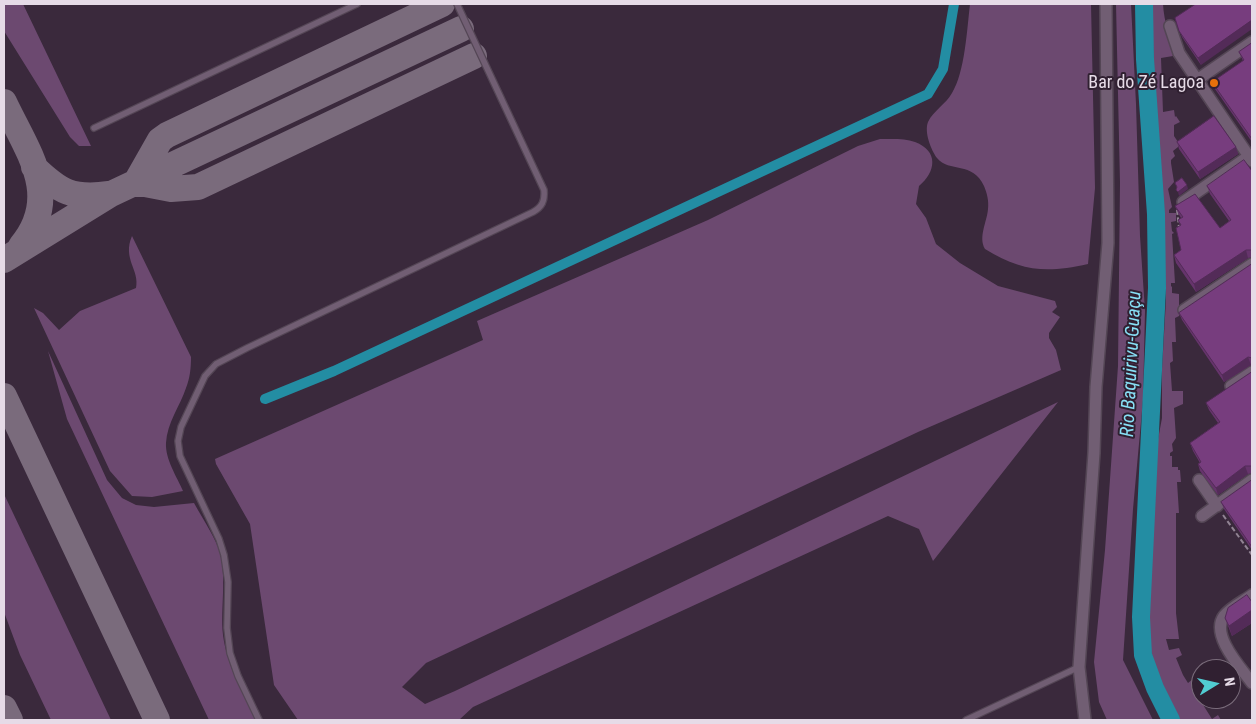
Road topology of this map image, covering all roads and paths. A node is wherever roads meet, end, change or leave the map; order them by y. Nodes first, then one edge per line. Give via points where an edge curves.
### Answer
1 (357, 4) edge
2 (456, 4) edge
3 (1106, 4) edge
4 (1170, 26) dead end
5 (1252, 42) edge
6 (1198, 80) junction
7 (94, 128) dead end
8 (1251, 158) edge
9 (1180, 204) joint
10 (1179, 230) edge
11 (1252, 264) edge
12 (1184, 310) edge
13 (1252, 372) edge
14 (1224, 392) edge
15 (1199, 480) dead end
16 (1252, 480) edge
17 (1217, 506) junction
18 (1202, 516) dead end
19 (1252, 556) edge
20 (1252, 595) edge
21 (1079, 667) junction
22 (1252, 683) edge
23 (259, 720) edge
24 (966, 720) edge
25 (1085, 720) edge

1 - 7 lane
2 - 23 lane via 544,190 543,204 533,212 216,364 201,382 181,427 178,441 180,456 224,555 230,653
3 - 21 street via 1108,243
4 - 6 street via 1179,54
5 - 6 street
6 - 8 street
8 - 9 street
9 - 10 path via 1177,211
11 - 12 street
13 - 14 street
15 - 17 street
16 - 17 street
17 - 18 street
17 - 19 path
20 - 22 street via 1225,614 1220,629 1227,648
21 - 24 lane
21 - 25 street

